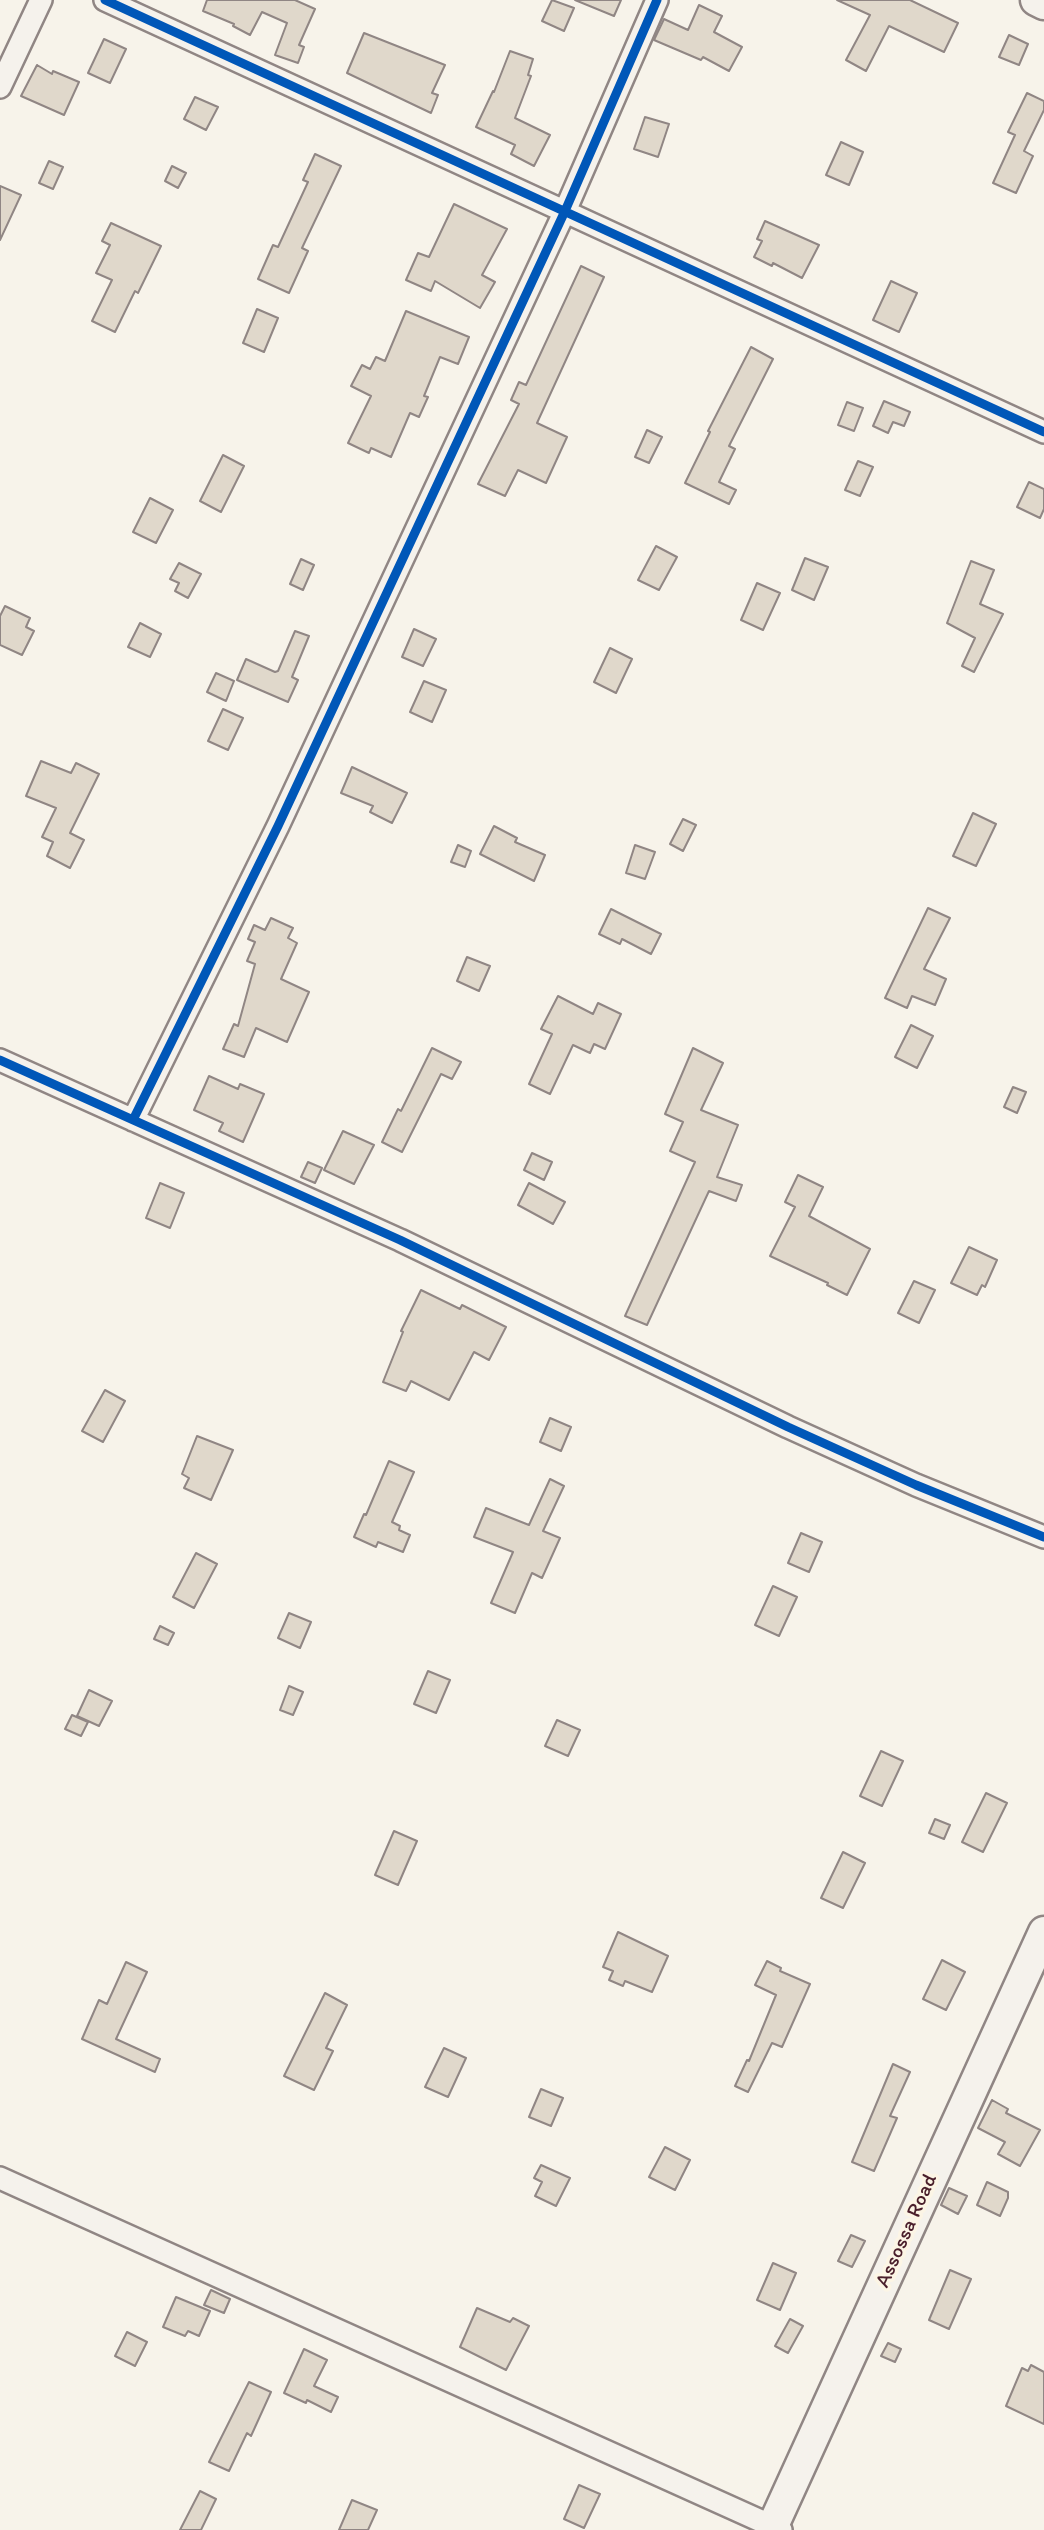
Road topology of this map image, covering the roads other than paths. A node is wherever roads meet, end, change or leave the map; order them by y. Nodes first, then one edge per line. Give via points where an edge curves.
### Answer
1 (41, 0) edge
2 (105, 0) edge
3 (657, 0) edge
4 (1036, 0) edge
5 (1044, 4) edge
6 (0, 87) edge
7 (565, 211) junction
8 (1044, 432) edge
9 (0, 1060) edge
10 (133, 1120) junction
11 (1044, 1537) edge
12 (1044, 1932) edge
13 (0, 2178) edge
14 (775, 2529) edge

1 - 6 street
2 - 7 street
3 - 7 street
4 - 5 street
7 - 8 street
7 - 10 street via 278,826
9 - 10 street
10 - 11 street via 400,1240 788,1427
12 - 14 street, Assossa Road
13 - 14 street

